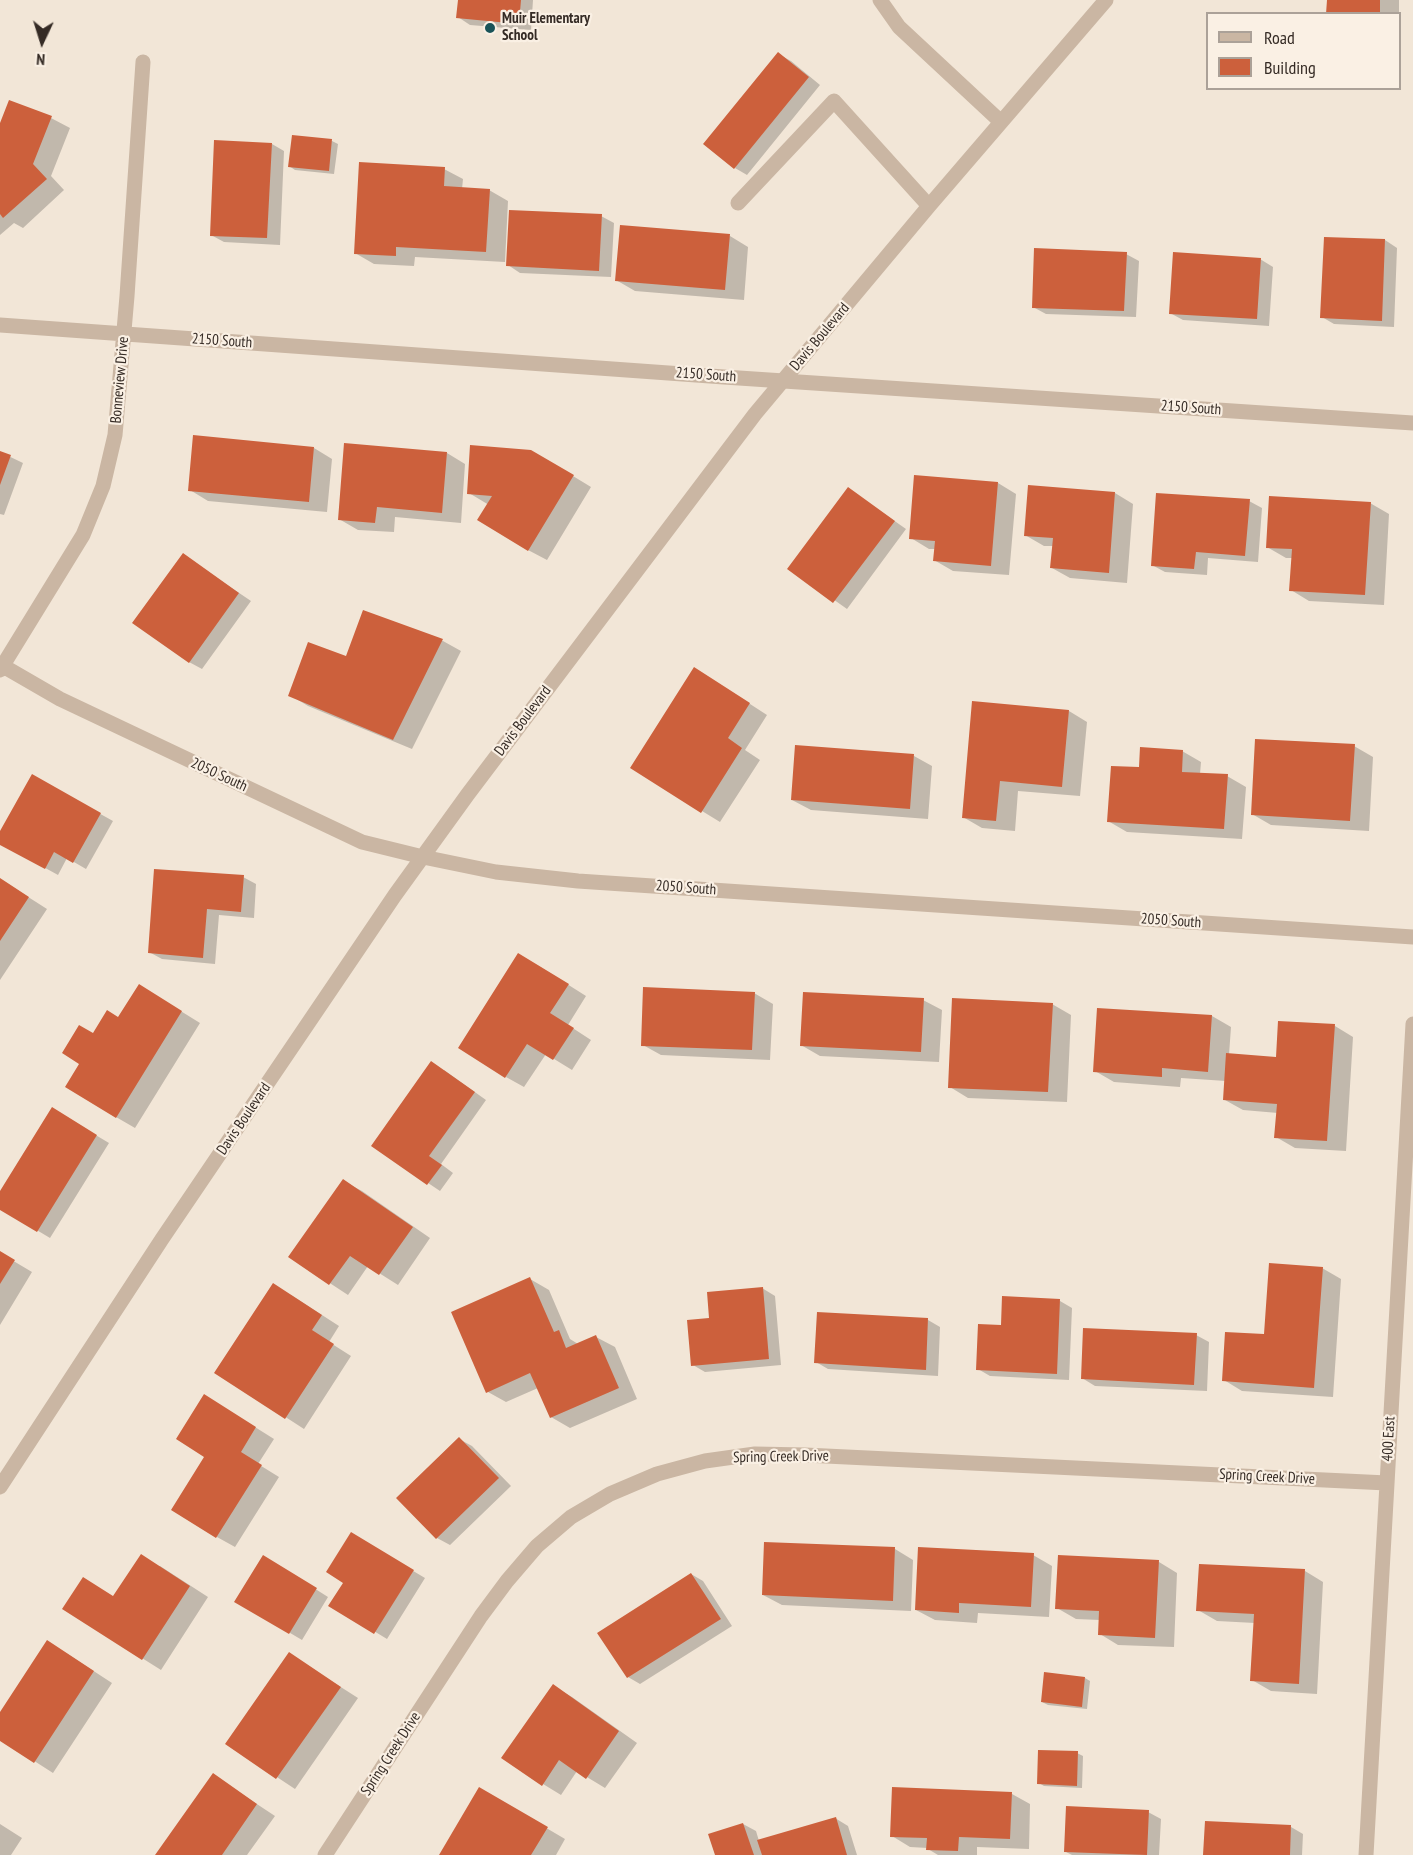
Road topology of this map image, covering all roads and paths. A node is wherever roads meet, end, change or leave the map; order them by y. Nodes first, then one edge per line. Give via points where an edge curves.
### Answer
1 (880, 0) edge
2 (1106, 0) edge
3 (143, 62) dead end
4 (1001, 122) junction
5 (738, 203) dead end
6 (928, 206) junction
7 (0, 325) edge
8 (124, 334) junction
9 (784, 380) junction
10 (1413, 423) edge
11 (1, 668) edge
12 (423, 857) junction
13 (1413, 937) edge
14 (1413, 1024) edge
15 (1387, 1483) junction
16 (0, 1487) edge
17 (325, 1855) edge
18 (1366, 1855) edge

1 - 4 street via 899,27
2 - 4 street, Davis Boulevard
3 - 8 street, Bonneview Drive
4 - 6 street, Davis Boulevard
5 - 6 street via 834,101
6 - 9 street, Davis Boulevard
7 - 8 street, 2150 South
8 - 9 street, 2150 South
8 - 11 street, Bonneview Drive via 115,435 103,486 83,535
9 - 10 street, 2150 South
9 - 12 street, Davis Boulevard
11 - 12 street, 2050 South via 362,842
12 - 13 street, 2050 South via 496,872 578,881
12 - 16 street, Davis Boulevard via 162,1239
14 - 15 street, 400 East
15 - 17 street, Spring Creek Drive via 755,1454 657,1474 610,1494 571,1517 537,1546 481,1616
15 - 18 street, 400 East

